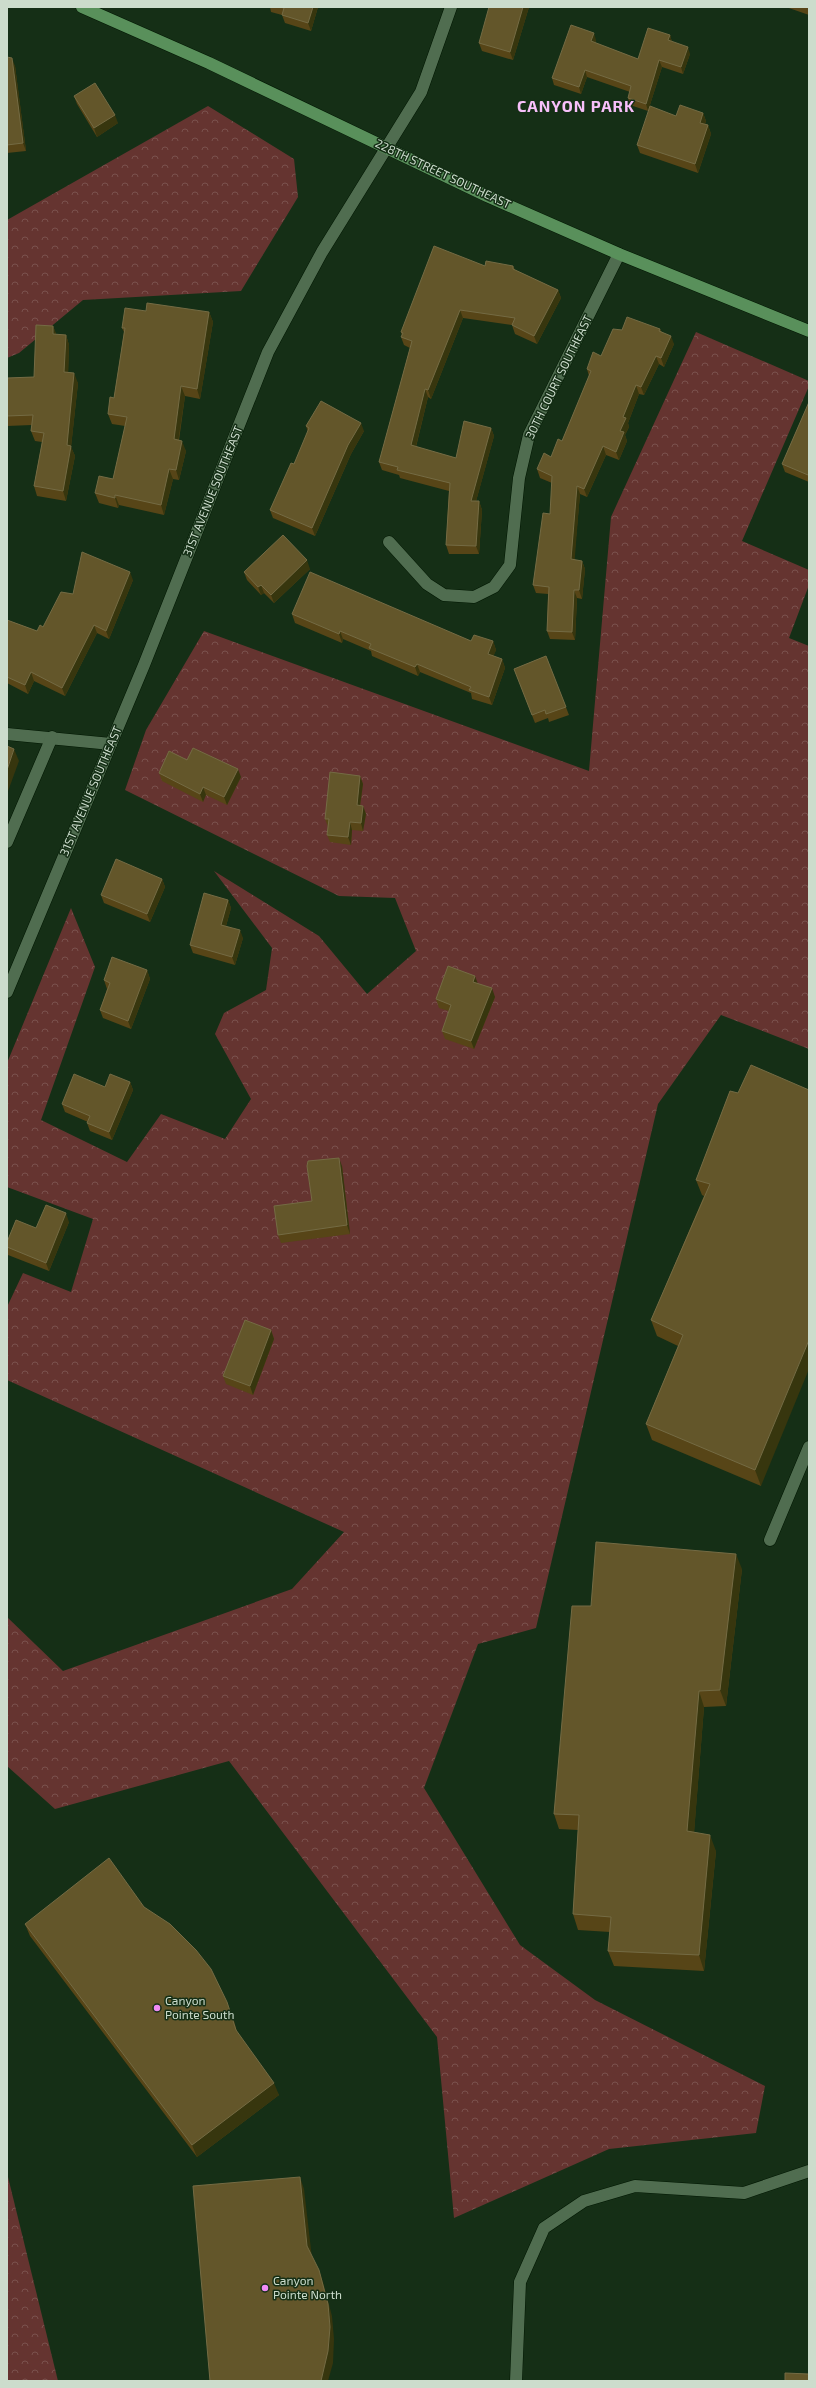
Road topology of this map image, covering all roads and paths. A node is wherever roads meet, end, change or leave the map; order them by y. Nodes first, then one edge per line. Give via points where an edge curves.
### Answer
1 (82, 7) edge
2 (451, 7) edge
3 (386, 149) junction
4 (619, 254) junction
5 (809, 331) edge
6 (389, 542) dead end
7 (7, 734) edge
8 (52, 737) junction
9 (111, 744) junction
10 (7, 842) edge
11 (7, 992) edge
12 (809, 1447) edge
13 (770, 1540) dead end
14 (809, 2171) edge
15 (516, 2381) edge

1 - 3 main road, 228TH STREET SOUTHEAST via 209,63
2 - 3 street, 31ST AVENUE SOUTHEAST via 421,92
3 - 4 main road, 228TH STREET SOUTHEAST
3 - 9 street, 31ST AVENUE SOUTHEAST via 322,252 268,352
4 - 5 main road, 228TH STREET SOUTHEAST
4 - 6 street, 30TH COURT SOUTHEAST via 529,435 519,478 510,565 494,587 474,597 444,595 427,584
7 - 8 street
8 - 9 street
8 - 10 street
9 - 11 street, 31ST AVENUE SOUTHEAST
12 - 13 street
14 - 15 street via 744,2193 635,2186 584,2201 544,2228 520,2282

